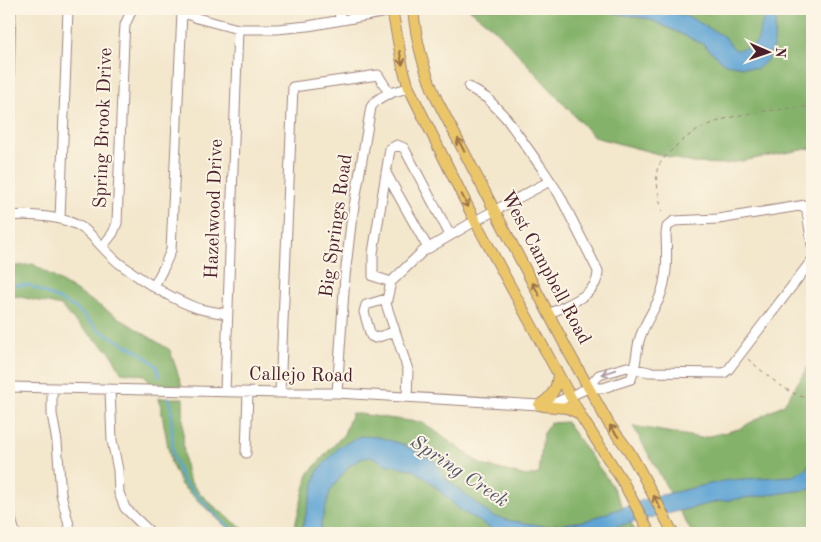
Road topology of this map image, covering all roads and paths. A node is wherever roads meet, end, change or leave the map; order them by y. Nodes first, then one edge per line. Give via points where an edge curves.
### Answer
1 (11, 9) edge
2 (68, 9) edge
3 (132, 9) edge
4 (339, 9) edge
5 (404, 9) edge
6 (413, 9) edge
7 (706, 9) edge
8 (736, 9) edge
9 (392, 10) edge
10 (179, 11) edge
11 (340, 19) junction
12 (238, 29) junction
13 (9, 78) edge
14 (469, 87) dead end
15 (409, 88) junction
16 (390, 94) junction
17 (812, 106) edge
18 (386, 173) junction
19 (550, 181) junction
20 (809, 205) edge
21 (495, 211) junction
22 (662, 212) dead end
23 (9, 216) edge
24 (60, 219) junction
25 (475, 221) junction
26 (450, 235) junction
27 (812, 245) edge
28 (102, 246) junction
29 (428, 248) junction
30 (812, 260) edge
31 (391, 282) junction
32 (154, 286) junction
33 (386, 298) junction
34 (227, 314) junction
35 (549, 314) junction
36 (394, 332) junction
37 (748, 359) dead end
38 (635, 370) junction
39 (558, 374) junction
40 (9, 387) edge
41 (52, 388) junction
42 (588, 388) junction
43 (110, 390) junction
44 (225, 391) junction
45 (248, 392) junction
46 (280, 393) junction
47 (337, 393) junction
48 (407, 396) junction
49 (571, 396) junction
50 (812, 398) edge
51 (541, 405) junction
52 (580, 414) junction
53 (246, 453) dead end
54 (9, 512) edge
55 (15, 533) edge
56 (73, 533) edge
57 (151, 533) edge
58 (650, 533) edge
59 (672, 533) edge

1 - 13 street
2 - 24 street
3 - 28 street, Spring Brook Drive via 125,25 117,223 113,234
4 - 11 street
5 - 9 street
21 -> 6 main road, West Campbell Road via 428,79
7 - 8 path via 724,12
9 - 11 street
9 -> 15 main road, West Campbell Road
10 - 12 street
10 - 32 street via 171,250
11 - 12 street via 308,26
12 - 34 street, Hazelwood Drive
14 - 19 street via 488,99 506,118
15 - 16 street, Big Springs Road
15 -> 25 main road, West Campbell Road
16 - 46 street via 378,75 293,86
16 - 47 street, Big Springs Road via 379,98 371,107 345,276
17 - 22 path via 735,116 713,122 686,137 658,167
18 - 26 street via 390,149 397,145 404,148
18 - 29 street
18 - 31 street via 373,253 373,276
19 - 21 street
19 - 35 street via 588,249 598,277 591,291
20 - 27 street
20 - 38 street via 718,219 674,222 667,227 664,282 640,341
21 - 25 street
35 -> 21 main road, West Campbell Road
23 - 24 street
24 - 28 street via 82,228
25 - 26 street
25 - 39 main road, West Campbell Road
26 - 29 street
28 - 32 street via 122,265
29 - 31 street
30 - 38 street, Callejo Road via 724,373
31 - 33 street
32 - 34 street via 199,309
33 - 36 street
33 - 36 street via 366,305 364,312 371,336 375,338
34 - 44 street, Hazelwood Drive
35 - 42 main road, West Campbell Road
36 - 48 street via 408,370
37 - 50 path via 798,397
38 - 42 street, Callejo Road via 627,367 599,375
39 - 49 main road, West Campbell Road
39 - 51 main road via 554,393
40 - 41 street, Callejo Road
41 - 43 street, Callejo Road
41 - 56 street via 61,494
42 - 49 street, Callejo Road
59 -> 42 main road, West Campbell Road via 629,451
43 - 44 street, Callejo Road
43 - 57 street via 119,493 125,508
44 - 45 street, Callejo Road
45 - 46 street, Callejo Road
45 - 53 street
46 - 47 street, Callejo Road
47 - 48 street, Callejo Road
48 - 51 street, Callejo Road
49 - 51 street, Callejo Road
49 - 52 main road, West Campbell Road
51 - 52 main road via 567,408
52 - 58 main road, West Campbell Road via 623,482
54 - 55 street

